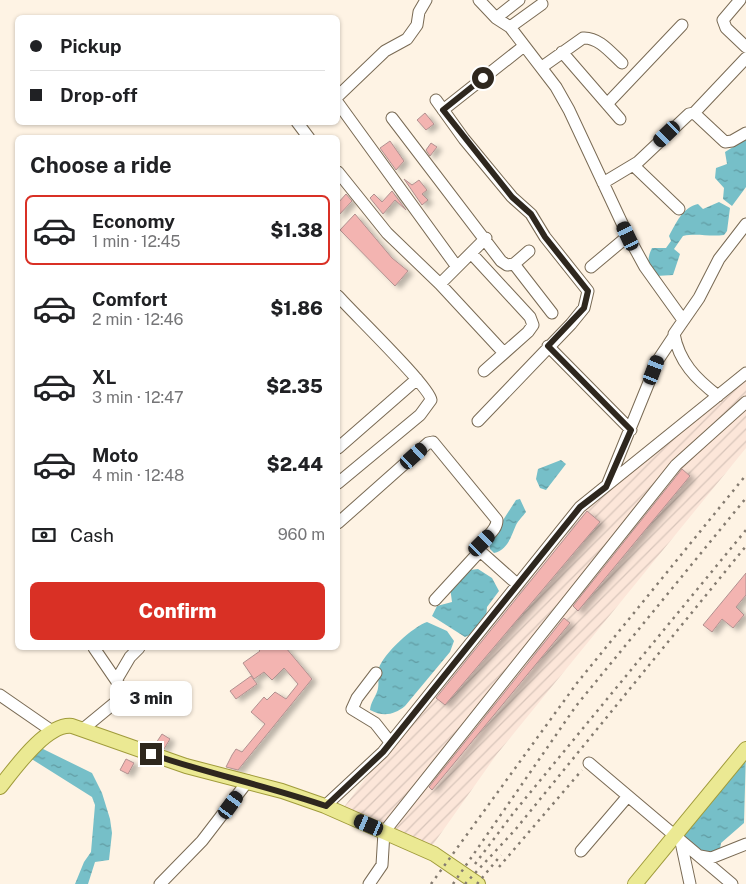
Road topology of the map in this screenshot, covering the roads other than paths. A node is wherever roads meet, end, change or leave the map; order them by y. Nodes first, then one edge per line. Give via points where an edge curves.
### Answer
1 (426, 0) edge
2 (480, 0) edge
3 (519, 0) edge
4 (724, 0) edge
5 (740, 0) edge
6 (542, 4) dead end
7 (732, 9) junction
8 (496, 18) junction
9 (682, 25) dead end
10 (510, 27) junction
11 (524, 46) junction
12 (746, 47) edge
13 (562, 52) junction
14 (746, 58) edge
15 (622, 63) dead end
16 (542, 67) junction
17 (340, 94) edge
18 (607, 104) junction
19 (340, 106) edge
20 (694, 113) junction
21 (392, 118) dead end
22 (620, 118) dead end
23 (746, 133) edge
24 (633, 166) junction
25 (340, 174) edge
26 (603, 183) junction
27 (679, 209) dead end
28 (746, 224) edge
29 (628, 236) junction
30 (486, 238) junction
31 (529, 252) dead end
32 (471, 253) junction
33 (514, 264) junction
34 (457, 267) junction
35 (591, 267) dead end
36 (440, 284) junction
37 (340, 298) edge
38 (552, 313) dead end
39 (684, 320) junction
40 (674, 336) junction
41 (548, 346) junction
42 (504, 352) junction
43 (484, 371) dead end
44 (746, 372) edge
45 (417, 379) junction
46 (718, 396) junction
47 (746, 402) edge
48 (478, 420) dead end
49 (631, 430) junction
50 (340, 446) edge
51 (340, 481) edge
52 (606, 487) junction
53 (340, 521) edge
54 (480, 551) junction
55 (517, 584) junction
56 (435, 600) dead end
57 (95, 650) edge
58 (137, 650) edge
59 (376, 673) dead end
60 (117, 679) junction
61 (0, 695) edge
62 (83, 729) junction
63 (49, 734) junction
64 (390, 742) junction
65 (746, 750) edge
66 (589, 763) dead end
67 (248, 781) junction
68 (0, 787) edge
69 (628, 796) junction
70 (326, 806) junction
71 (384, 832) junction
72 (678, 838) junction
73 (746, 844) edge
74 (581, 851) dead end
75 (700, 856) junction
76 (160, 884) edge
77 (368, 884) edge
78 (478, 884) edge
79 (635, 884) edge
80 (690, 884) edge
81 (732, 884) edge

1 - 17 street via 419,12 418,25 407,38 385,51
2 - 8 street
3 - 8 street
4 - 7 street
5 - 7 street
6 - 10 street
7 - 12 street via 725,16 724,24
8 - 10 street
9 - 18 street
10 - 11 street
11 - 16 street
11 - 41 street via 439,105 512,197 531,214 588,291 584,308
13 - 15 street via 590,37
13 - 16 street
13 - 18 street
14 - 20 street
16 - 26 street via 569,110
18 - 22 street
19 - 34 street
20 - 23 street via 725,142 732,142
20 - 24 street via 681,120
21 - 30 street
24 - 26 street
24 - 27 street
25 - 36 street via 387,233
26 - 29 street
28 - 39 street via 719,259
29 - 35 street
29 - 39 street via 645,267
30 - 32 street
30 - 33 street via 501,261 507,265
31 - 33 street
32 - 34 street
32 - 42 street via 530,317 533,325
33 - 38 street
34 - 36 street
36 - 42 street
37 - 45 street
39 - 40 street
40 - 46 street via 688,370
40 - 49 street via 658,360
41 - 48 street
41 - 49 street
42 - 43 street
44 - 46 street
45 - 50 street
45 - 51 street via 431,397 428,406
46 - 52 street
47 - 71 street via 676,465
49 - 52 street
52 - 55 street via 580,507
53 - 54 street via 431,442 436,444 497,520
54 - 55 street
54 - 56 street
55 - 64 street
57 - 60 street
58 - 60 street
59 - 64 street via 352,709 375,723
60 - 62 street via 122,690 117,701
61 - 63 street
62 - 63 main road via 62,725
62 - 67 main road via 186,766
63 - 68 main road via 23,758
64 - 70 street
65 - 72 main road
66 - 69 street
67 - 70 main road
67 - 76 street via 202,841
69 - 72 street
69 - 74 street
70 - 71 main road
71 - 77 street via 382,865
71 - 78 main road via 434,854
72 - 75 street
72 - 79 main road
72 - 80 street
73 - 75 street via 711,858
75 - 81 street

